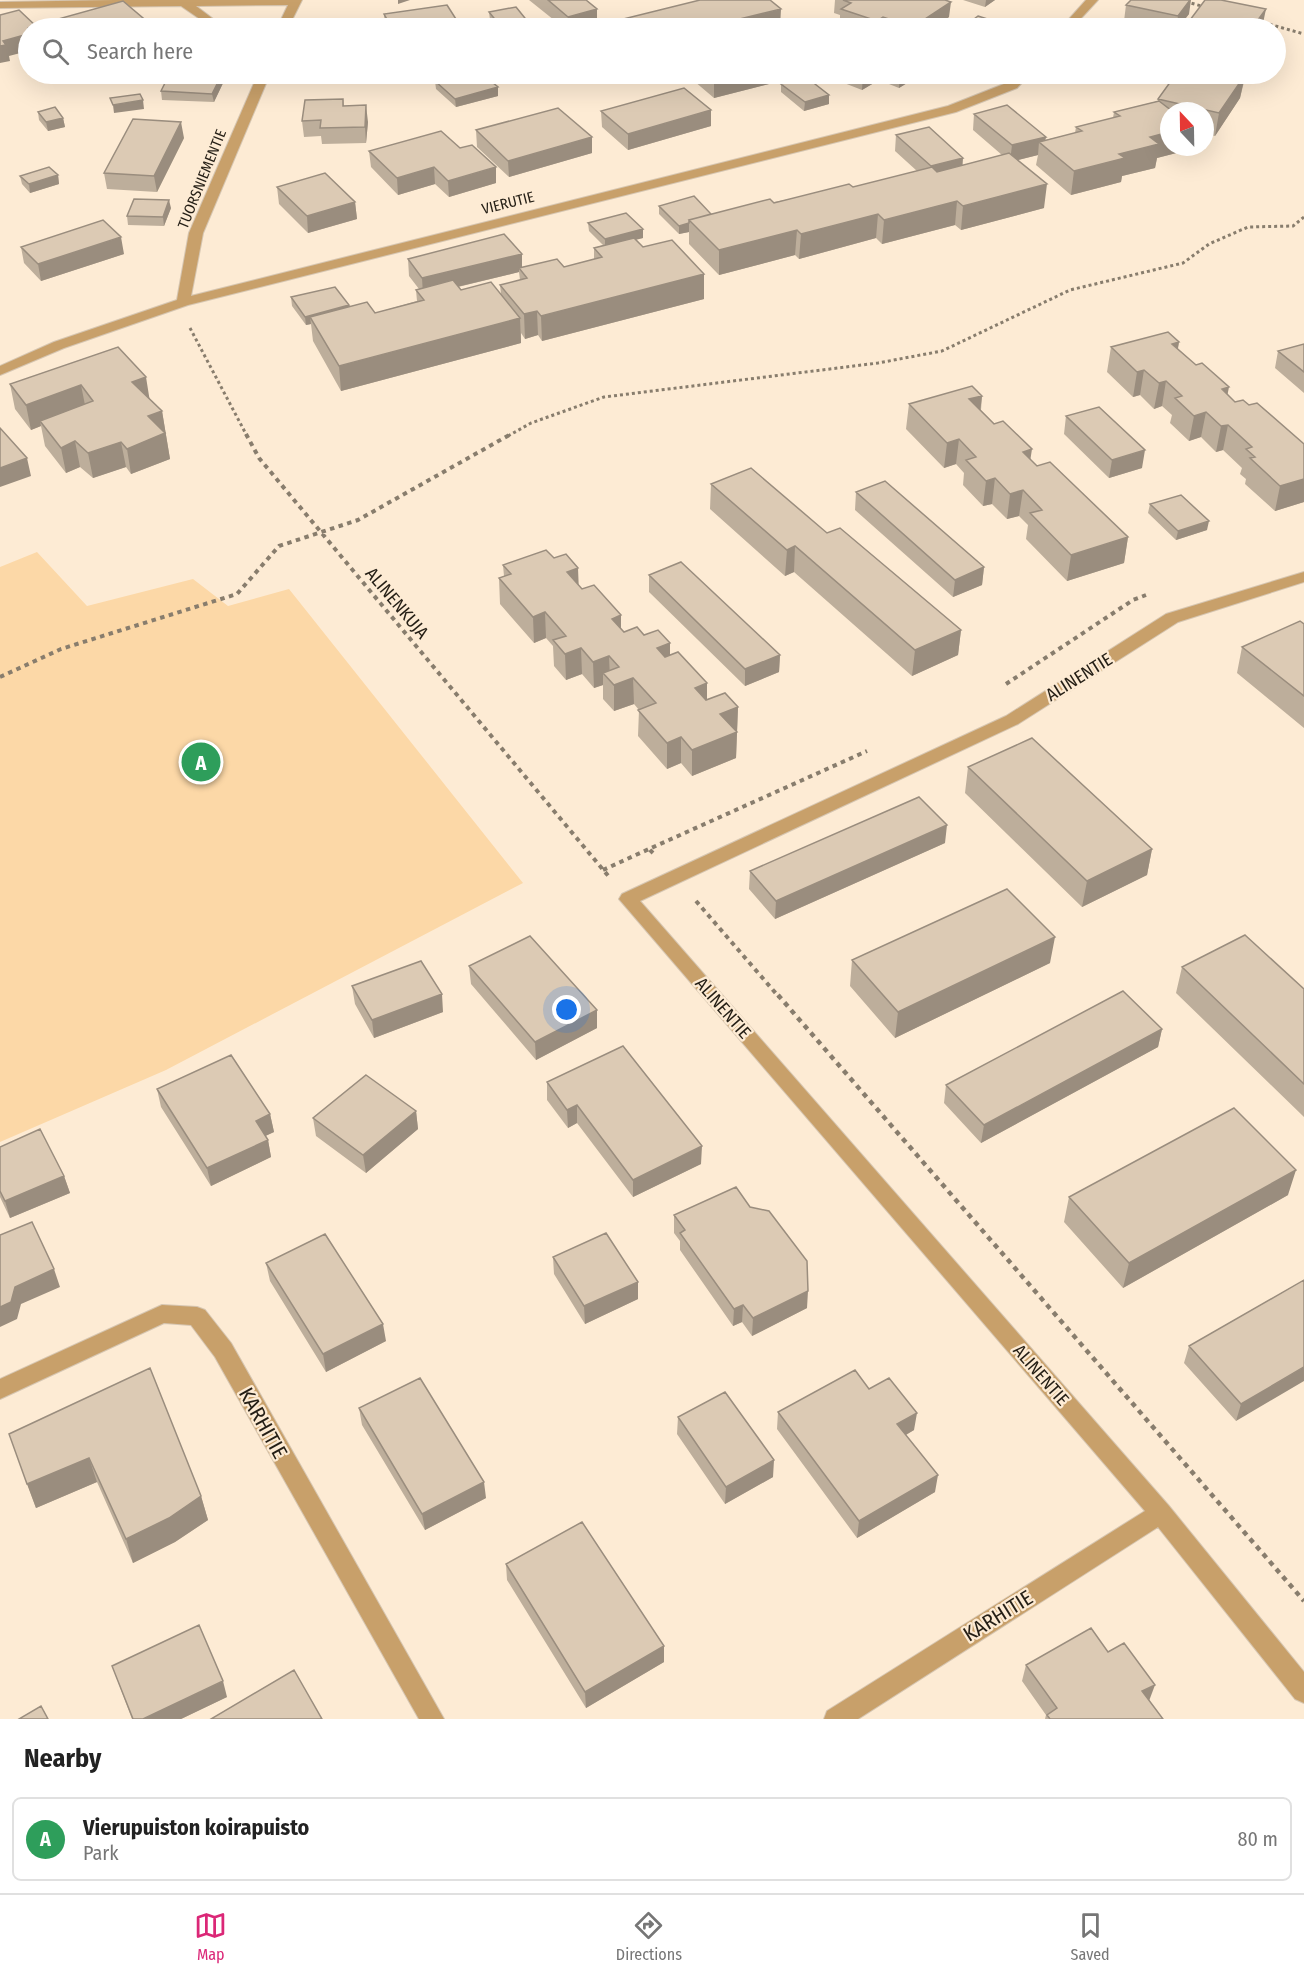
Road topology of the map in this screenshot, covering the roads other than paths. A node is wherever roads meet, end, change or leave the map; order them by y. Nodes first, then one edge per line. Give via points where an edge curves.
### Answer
1 (1092, 0) edge
2 (199, 1) edge
3 (295, 1) edge
4 (184, 3) junction
5 (0, 4) edge
6 (206, 18) edge
7 (287, 18) edge
8 (1075, 18) edge
9 (260, 84) edge
10 (1014, 84) edge
11 (183, 302) junction
12 (0, 371) edge
13 (1304, 577) edge
14 (0, 1389) edge
15 (1161, 1513) junction
16 (1304, 1691) edge
17 (432, 1719) edge
18 (836, 1719) edge

1 - 8 street
2 - 3 street
2 - 4 street
3 - 7 street
4 - 5 street
4 - 6 street
9 - 11 street, TUORSNIEMENTIE via 196,233
10 - 11 street, VIERUTIE via 952,109
11 - 12 street, VIERUTIE via 59,345
13 - 15 street, ALINENTIE via 1172,618 1012,720 628,899
14 - 17 street, KARHITIE via 162,1314 197,1316 223,1350
15 - 16 street, ALINENTIE
15 - 18 street, KARHITIE

